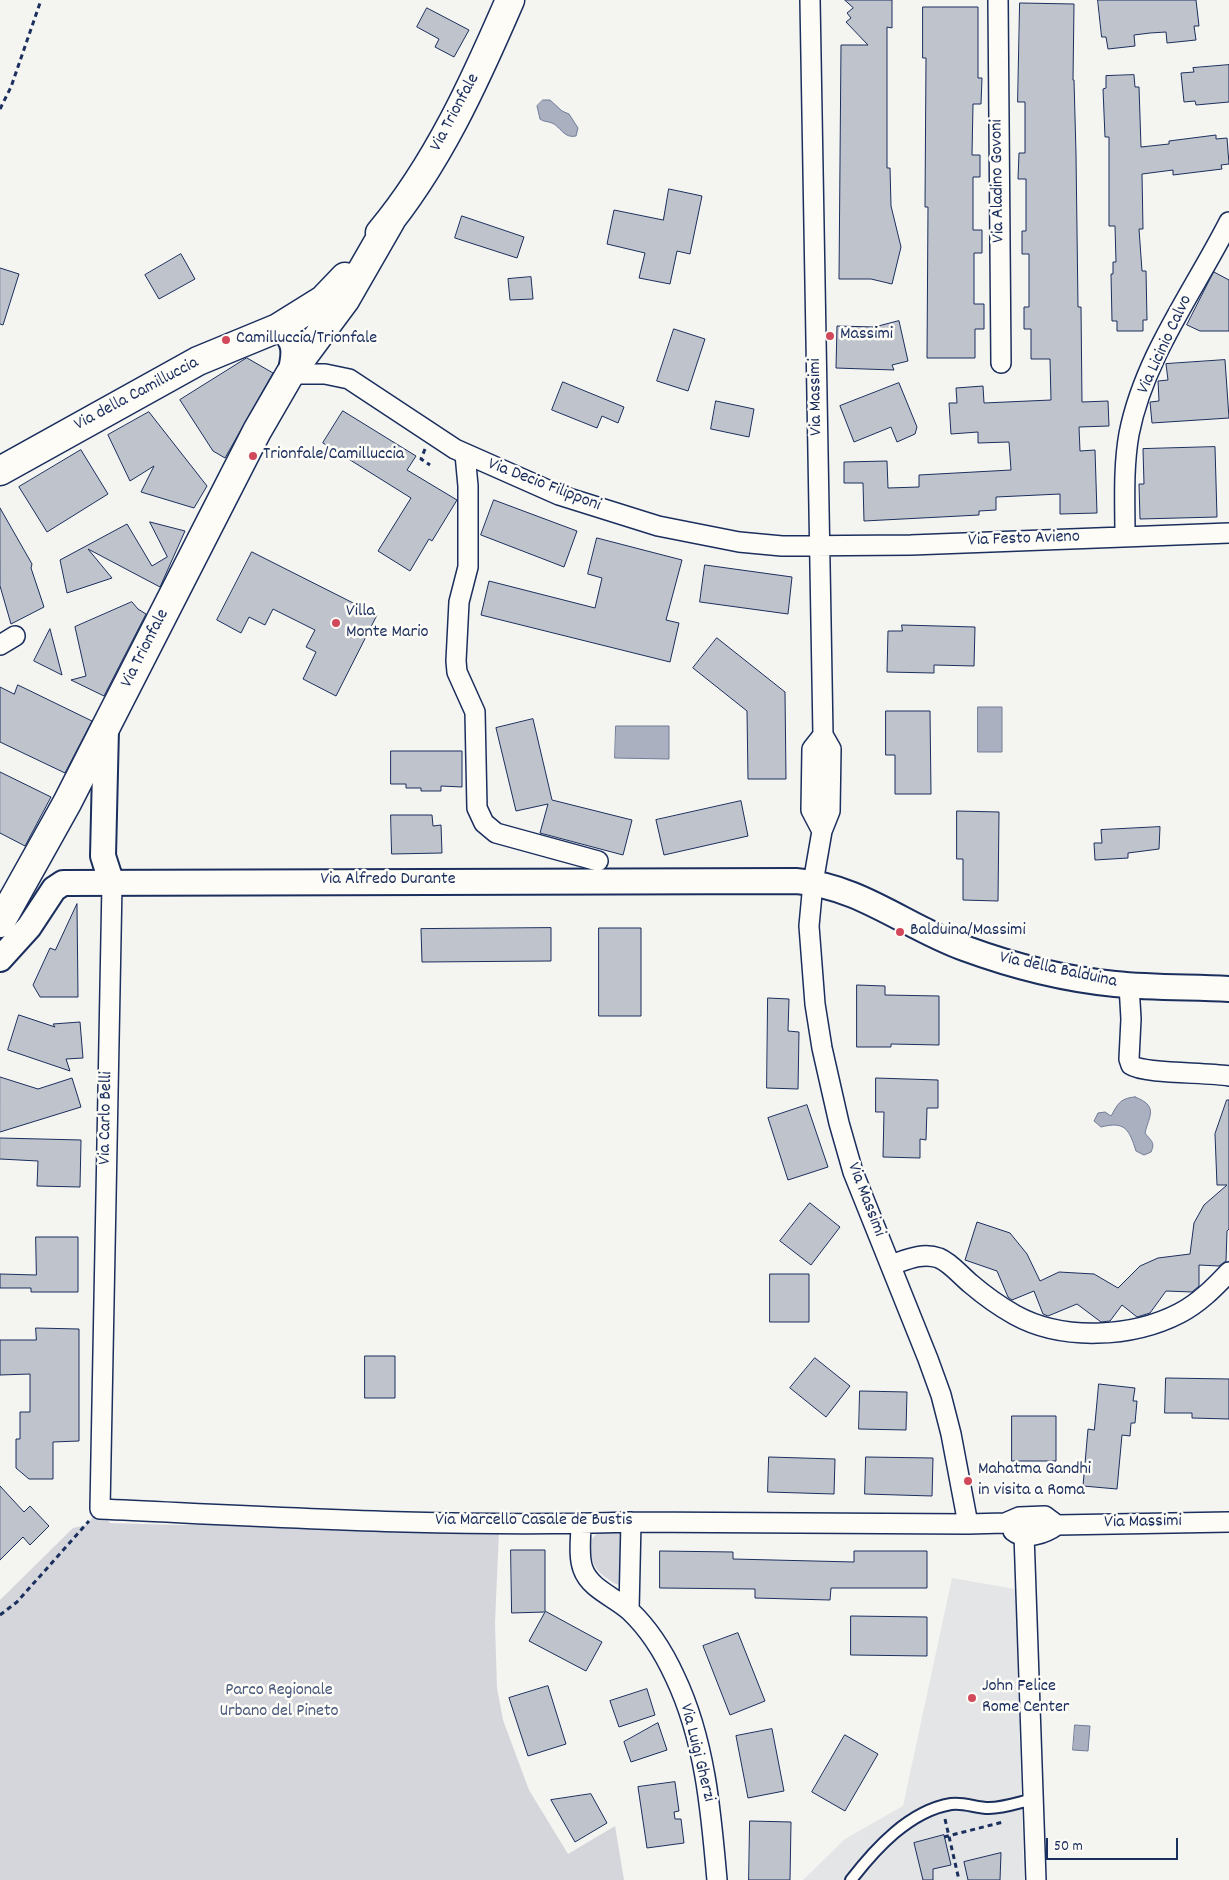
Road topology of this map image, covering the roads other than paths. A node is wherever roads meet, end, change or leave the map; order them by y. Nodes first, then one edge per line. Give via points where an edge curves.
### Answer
1 (510, 0) edge
2 (810, 0) edge
3 (998, 0) edge
4 (391, 220) junction
5 (1228, 227) edge
6 (278, 328) junction
7 (1001, 363) dead end
8 (290, 374) junction
9 (464, 454) junction
10 (0, 471) edge
11 (1229, 533) edge
12 (1125, 536) junction
13 (819, 545) junction
14 (106, 729) junction
15 (598, 861) dead end
16 (813, 883) junction
17 (112, 884) junction
18 (0, 922) edge
19 (0, 959) edge
20 (1129, 985) junction
21 (1229, 988) edge
22 (1229, 1076) edge
23 (891, 1265) junction
24 (1229, 1272) edge
25 (100, 1509) joint
26 (631, 1522) junction
27 (1229, 1522) edge
28 (1004, 1523) junction
29 (581, 1524) junction
30 (968, 1524) junction
31 (1057, 1525) junction
32 (1024, 1534) junction
33 (629, 1610) junction
34 (1034, 1799) junction
35 (717, 1880) edge
36 (851, 1880) edge
37 (1036, 1880) edge

1 - 4 main road, Via Trionfale via 465,100
2 - 13 street, Via Massimi
3 - 7 street, Via Aladino Govoni
4 - 6 main road, Via Trionfale via 329,294
4 - 8 main road, Via Trionfale via 344,300
5 - 12 street, Via Licinio Calvo via 1159,351 1132,421 1126,461
6 - 8 street, Via Trionfale via 293,343
6 - 10 main road, Via della Camilluccia via 198,362
8 - 9 street, Via Decio Filipponi via 324,374 349,379
8 - 14 main road, Via Trionfale via 252,440
9 - 13 street, Via Decio Filipponi via 559,495 658,526 739,542
9 - 15 street via 468,486 468,567 460,602 456,661 457,672 475,712 477,808 484,823 496,833
11 - 12 street, Via Festo Avieno
12 - 13 street, Via Festo Avieno via 911,545
13 - 16 street, Via Massimi via 823,735 831,749 830,811 822,831
14 - 17 street, Via Carlo Belli via 103,856
14 - 18 main road, Via Trionfale
16 - 17 street, Via Alfredo Durante via 455,881
16 - 20 street, Via della Balduina via 857,895 934,936 1008,964 1079,979
16 - 23 street, Via Massimi via 809,926 811,958 815,1004 828,1075 853,1172
17 - 19 street, Via Alfredo Durante via 60,885
17 - 25 street, Via Carlo Belli
20 - 21 street, Via della Balduina
20 - 22 street via 1131,1065 1142,1070
23 - 24 street via 914,1257 939,1259 1016,1316 1056,1330 1096,1333 1168,1318 1198,1301
23 - 30 street, Via Massimi via 941,1395
25 - 29 street, Via Marcello Casale de Bustis via 343,1520
26 - 29 street, Via Marcello Casale de Bustis
26 - 30 street, Via Marcello Casale de Bustis
26 - 33 street
27 - 31 street, Via Massimi
28 - 30 street, Via Massimi
28 - 31 street, Via Massimi via 1019,1517 1045,1516
28 - 32 street via 1017,1534
29 - 33 street, Via Luigi Gherzi via 581,1561 585,1574
31 - 32 street, Via Massimi via 1044,1534
32 - 34 street
33 - 35 street, Via Luigi Gherzi via 654,1640 675,1677 696,1734 710,1806
34 - 36 lane via 996,1808 969,1804 942,1806 902,1828 870,1855
34 - 37 street

